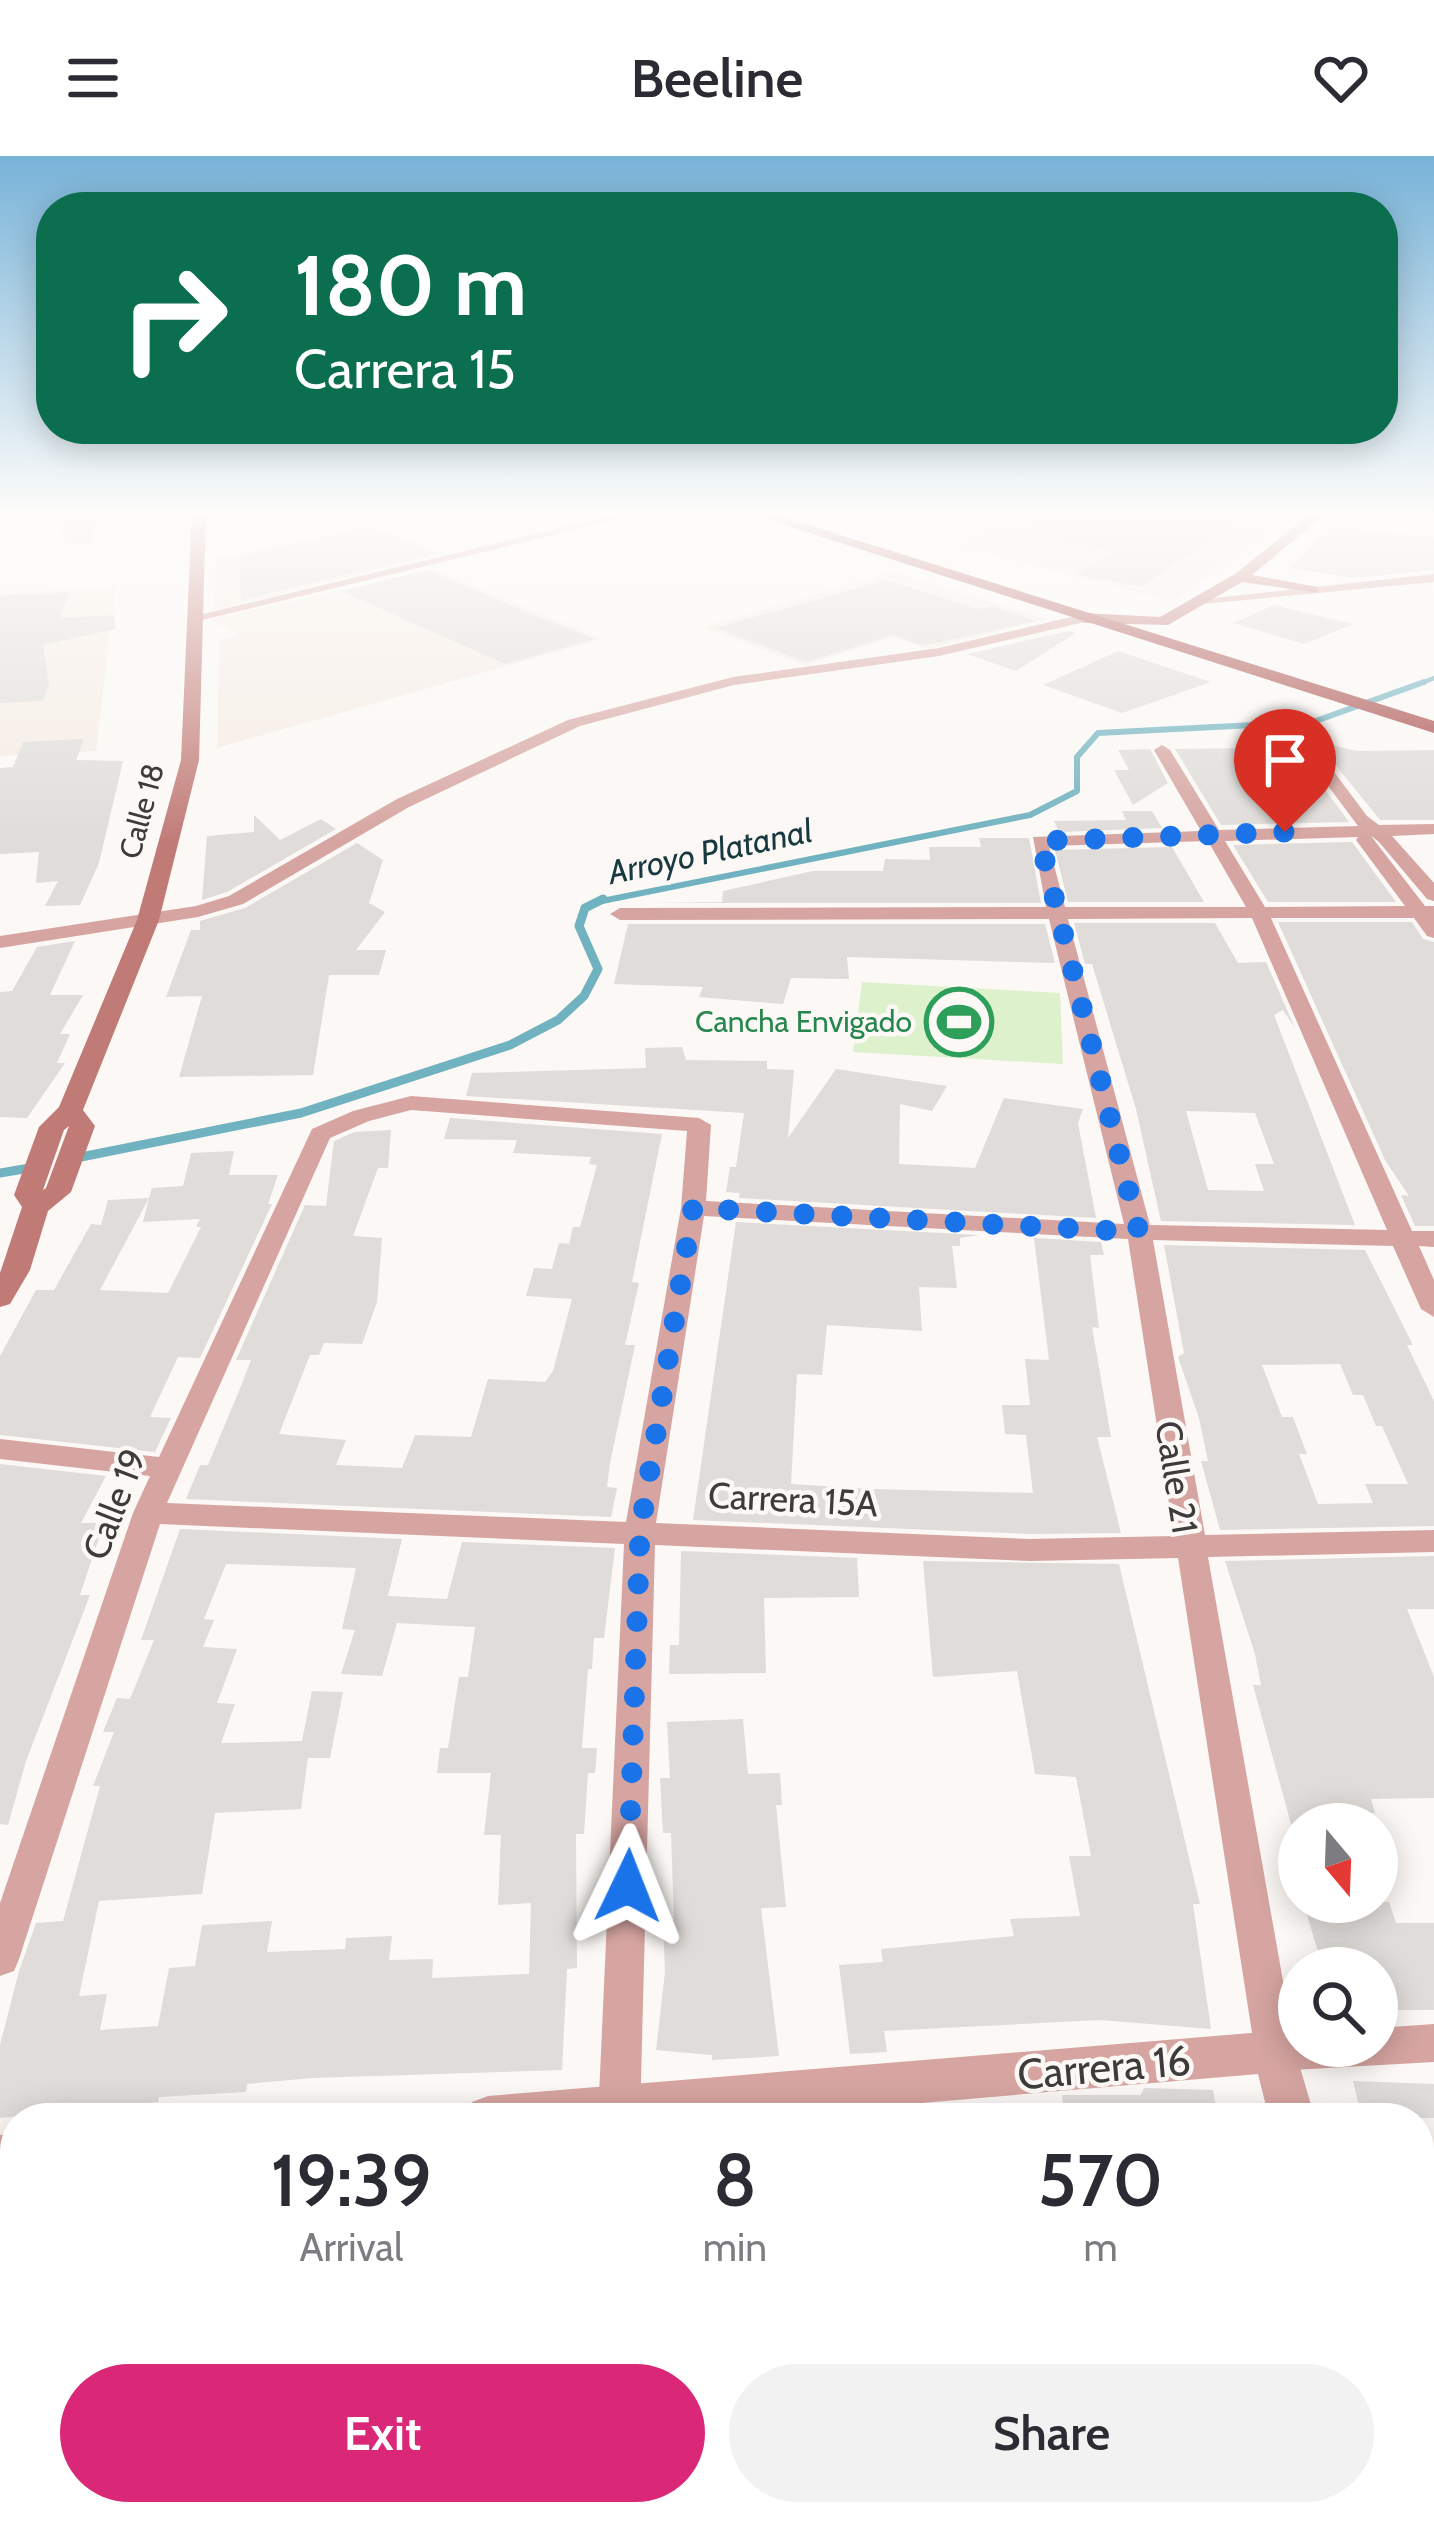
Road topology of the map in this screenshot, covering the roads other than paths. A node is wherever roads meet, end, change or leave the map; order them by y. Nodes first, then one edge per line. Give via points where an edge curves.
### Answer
1 (198, 622) edge
2 (1069, 622) edge
3 (1095, 622) edge
4 (1154, 622) edge
5 (1163, 622) joint
6 (1315, 668) dead end
7 (1434, 727) edge
8 (1296, 732) dead end
9 (1162, 750) dead end
10 (1365, 827) junction
11 (1434, 829) edge
12 (1212, 834) junction
13 (1434, 895) edge
14 (1427, 912) edge
15 (620, 914) dead end
16 (1260, 914) junction
17 (1061, 917) junction
18 (148, 920) junction
19 (1434, 932) edge
20 (0, 942) edge
21 (70, 1110) junction
22 (41, 1198) junction
23 (693, 1208) junction
24 (1139, 1232) junction
25 (1399, 1239) junction
26 (1434, 1239) edge
27 (0, 1298) edge
28 (1434, 1309) edge
29 (0, 1449) edge
30 (168, 1468) junction
31 (148, 1513) junction
32 (640, 1531) junction
33 (1434, 1540) edge
34 (1188, 1550) junction
35 (0, 1959) edge
36 (1434, 2043) edge
37 (1275, 2053) junction
38 (620, 2103) edge
39 (729, 2103) edge
40 (1288, 2103) edge

1 - 18 main road, Calle 18 via 190,760
2 - 18 street via 939,652 670,694 574,723 403,802 236,900
3 - 7 highway
4 - 5 main road
5 - 6 highway
8 - 10 street
9 - 12 street
10 - 11 street
10 - 12 street
10 - 13 street
10 - 14 street
12 - 16 street
12 - 17 street, Calle 21 via 1040,841
14 - 16 street
14 - 19 street
15 - 17 street
16 - 17 street
16 - 25 street
17 - 24 street, Calle 21
18 - 20 street
18 - 21 main road, Calle 18
21 - 22 main road, Calle 18 via 52,1126
21 - 22 main road, Calle 18 via 82,1126
22 - 27 main road, Calle 18
23 - 24 street
23 - 30 street, Calle 19 via 699,1125 411,1103 320,1134
23 - 32 street
24 - 25 street
24 - 34 street, Calle 21
25 - 26 street
25 - 28 street
29 - 30 street
30 - 31 street, Calle 19
31 - 32 street, Carrera 15A
31 - 35 street, Calle 19
32 - 34 street, Carrera 15A
32 - 38 street
33 - 34 street, Carrera 15A
34 - 37 street, Calle 21
36 - 37 street, Carrera 16
37 - 39 street, Carrera 16
37 - 40 street, Calle 21

